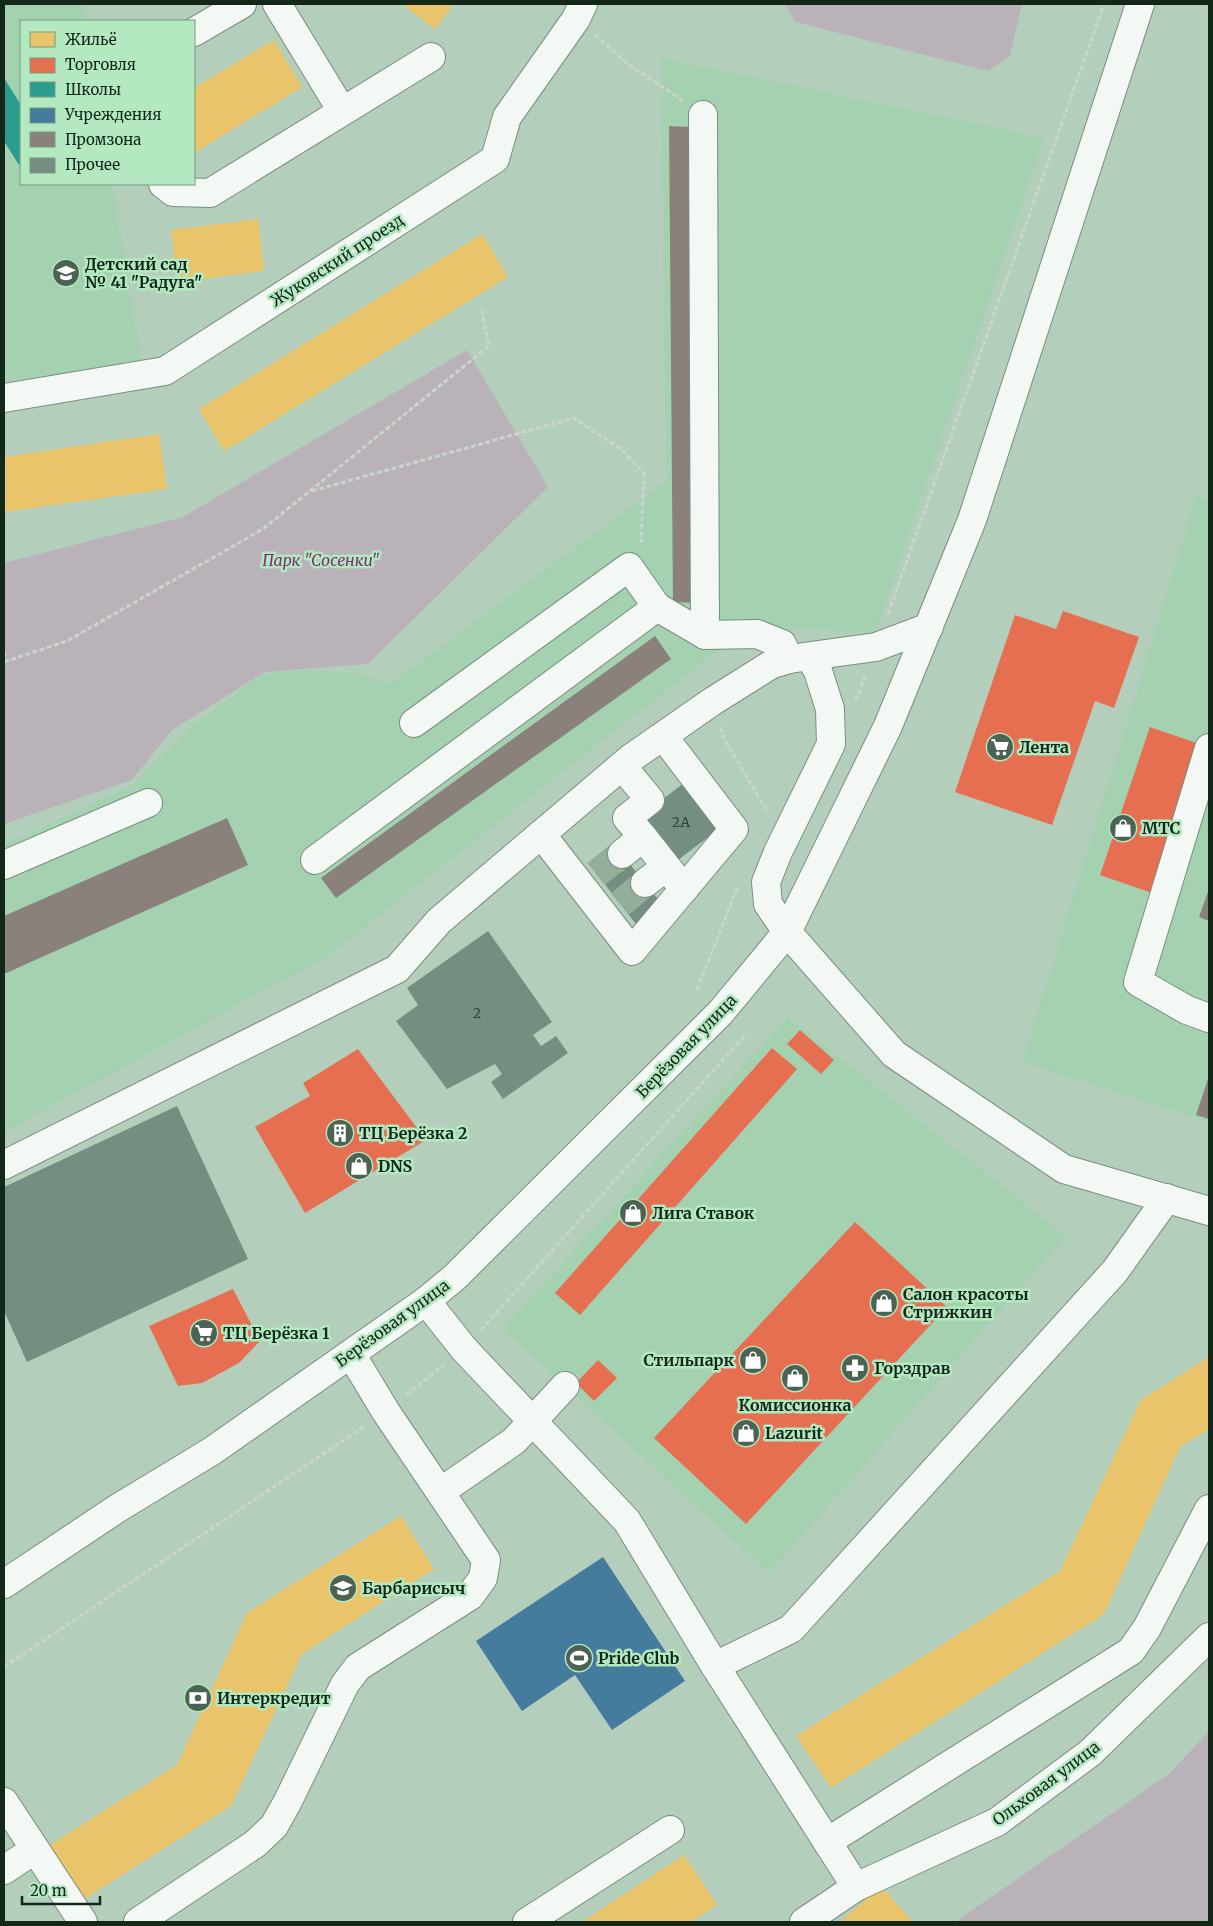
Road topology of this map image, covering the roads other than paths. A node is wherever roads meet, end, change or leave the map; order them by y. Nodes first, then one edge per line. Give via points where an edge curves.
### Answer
1 (242, 4) edge
2 (277, 4) edge
3 (1140, 4) edge
4 (580, 11) edge
5 (195, 31) edge
6 (431, 57) dead end
7 (342, 111) junction
8 (703, 115) road end
9 (164, 185) edge
10 (4, 398) edge
11 (657, 607) junction
12 (929, 627) junction
13 (705, 635) junction
14 (800, 658) junction
15 (414, 723) dead end
16 (663, 736) junction
17 (1209, 748) edge
18 (622, 766) junction
19 (148, 803) dead end
20 (541, 834) junction
21 (315, 860) dead end
22 (4, 865) edge
23 (684, 890) junction
24 (787, 932) junction
25 (1209, 1018) edge
26 (4, 1165) edge
27 (1167, 1198) junction
28 (1209, 1210) edge
29 (426, 1301) junction
30 (351, 1354) junction
31 (565, 1386) dead end
32 (532, 1422) junction
33 (440, 1492) junction
34 (1209, 1509) edge
35 (4, 1584) edge
36 (1209, 1636) edge
37 (715, 1666) junction
38 (4, 1802) edge
39 (670, 1830) dead end
40 (827, 1842) junction
41 (34, 1850) junction
42 (4, 1870) edge
43 (856, 1887) junction
44 (83, 1922) edge
45 (138, 1922) edge
46 (527, 1922) edge
47 (804, 1922) edge

1 - 5 street
2 - 7 street
3 - 12 street, Берёзовая улица via 972,520
4 - 10 street, Жуковский проезд via 507,117 495,159 165,371
6 - 7 street
7 - 9 street via 210,192 173,192
8 - 13 street
11 - 13 street
11 - 15 street via 628,567
11 - 21 street
12 - 14 street via 876,647
12 - 24 street, Берёзовая улица via 888,726
13 - 14 street via 757,634 782,644
14 - 16 street via 772,664
14 - 24 street via 818,671 830,709 831,744 766,882 768,904
16 - 18 street
16 - 23 street via 734,829
17 - 25 street via 1138,982 1187,1010
18 - 20 street
18 - 23 street via 650,800 627,818 632,845 656,875
19 - 22 street
20 - 23 street via 589,880 612,910 632,951
20 - 26 street via 439,921 397,969
24 - 27 street via 894,1054 1064,1169
24 - 29 street, Берёзовая улица via 721,1012 455,1277
27 - 28 street
27 - 37 street via 1115,1271 791,1629
29 - 30 street, Берёзовая улица
29 - 32 street via 464,1349
30 - 33 street
30 - 35 street, Берёзовая улица via 212,1451 118,1508
31 - 32 street
32 - 33 street via 514,1441
32 - 37 street via 627,1521
33 - 45 street via 486,1560 483,1578 470,1596 358,1667 346,1684 274,1826 255,1844
34 - 40 street via 1147,1628 1131,1651
36 - 43 street, Ольховая улица via 1090,1753 997,1822
37 - 40 street
38 - 41 street
39 - 46 street
40 - 43 street
41 - 42 street
41 - 44 street
43 - 47 street, Ольховая улица

